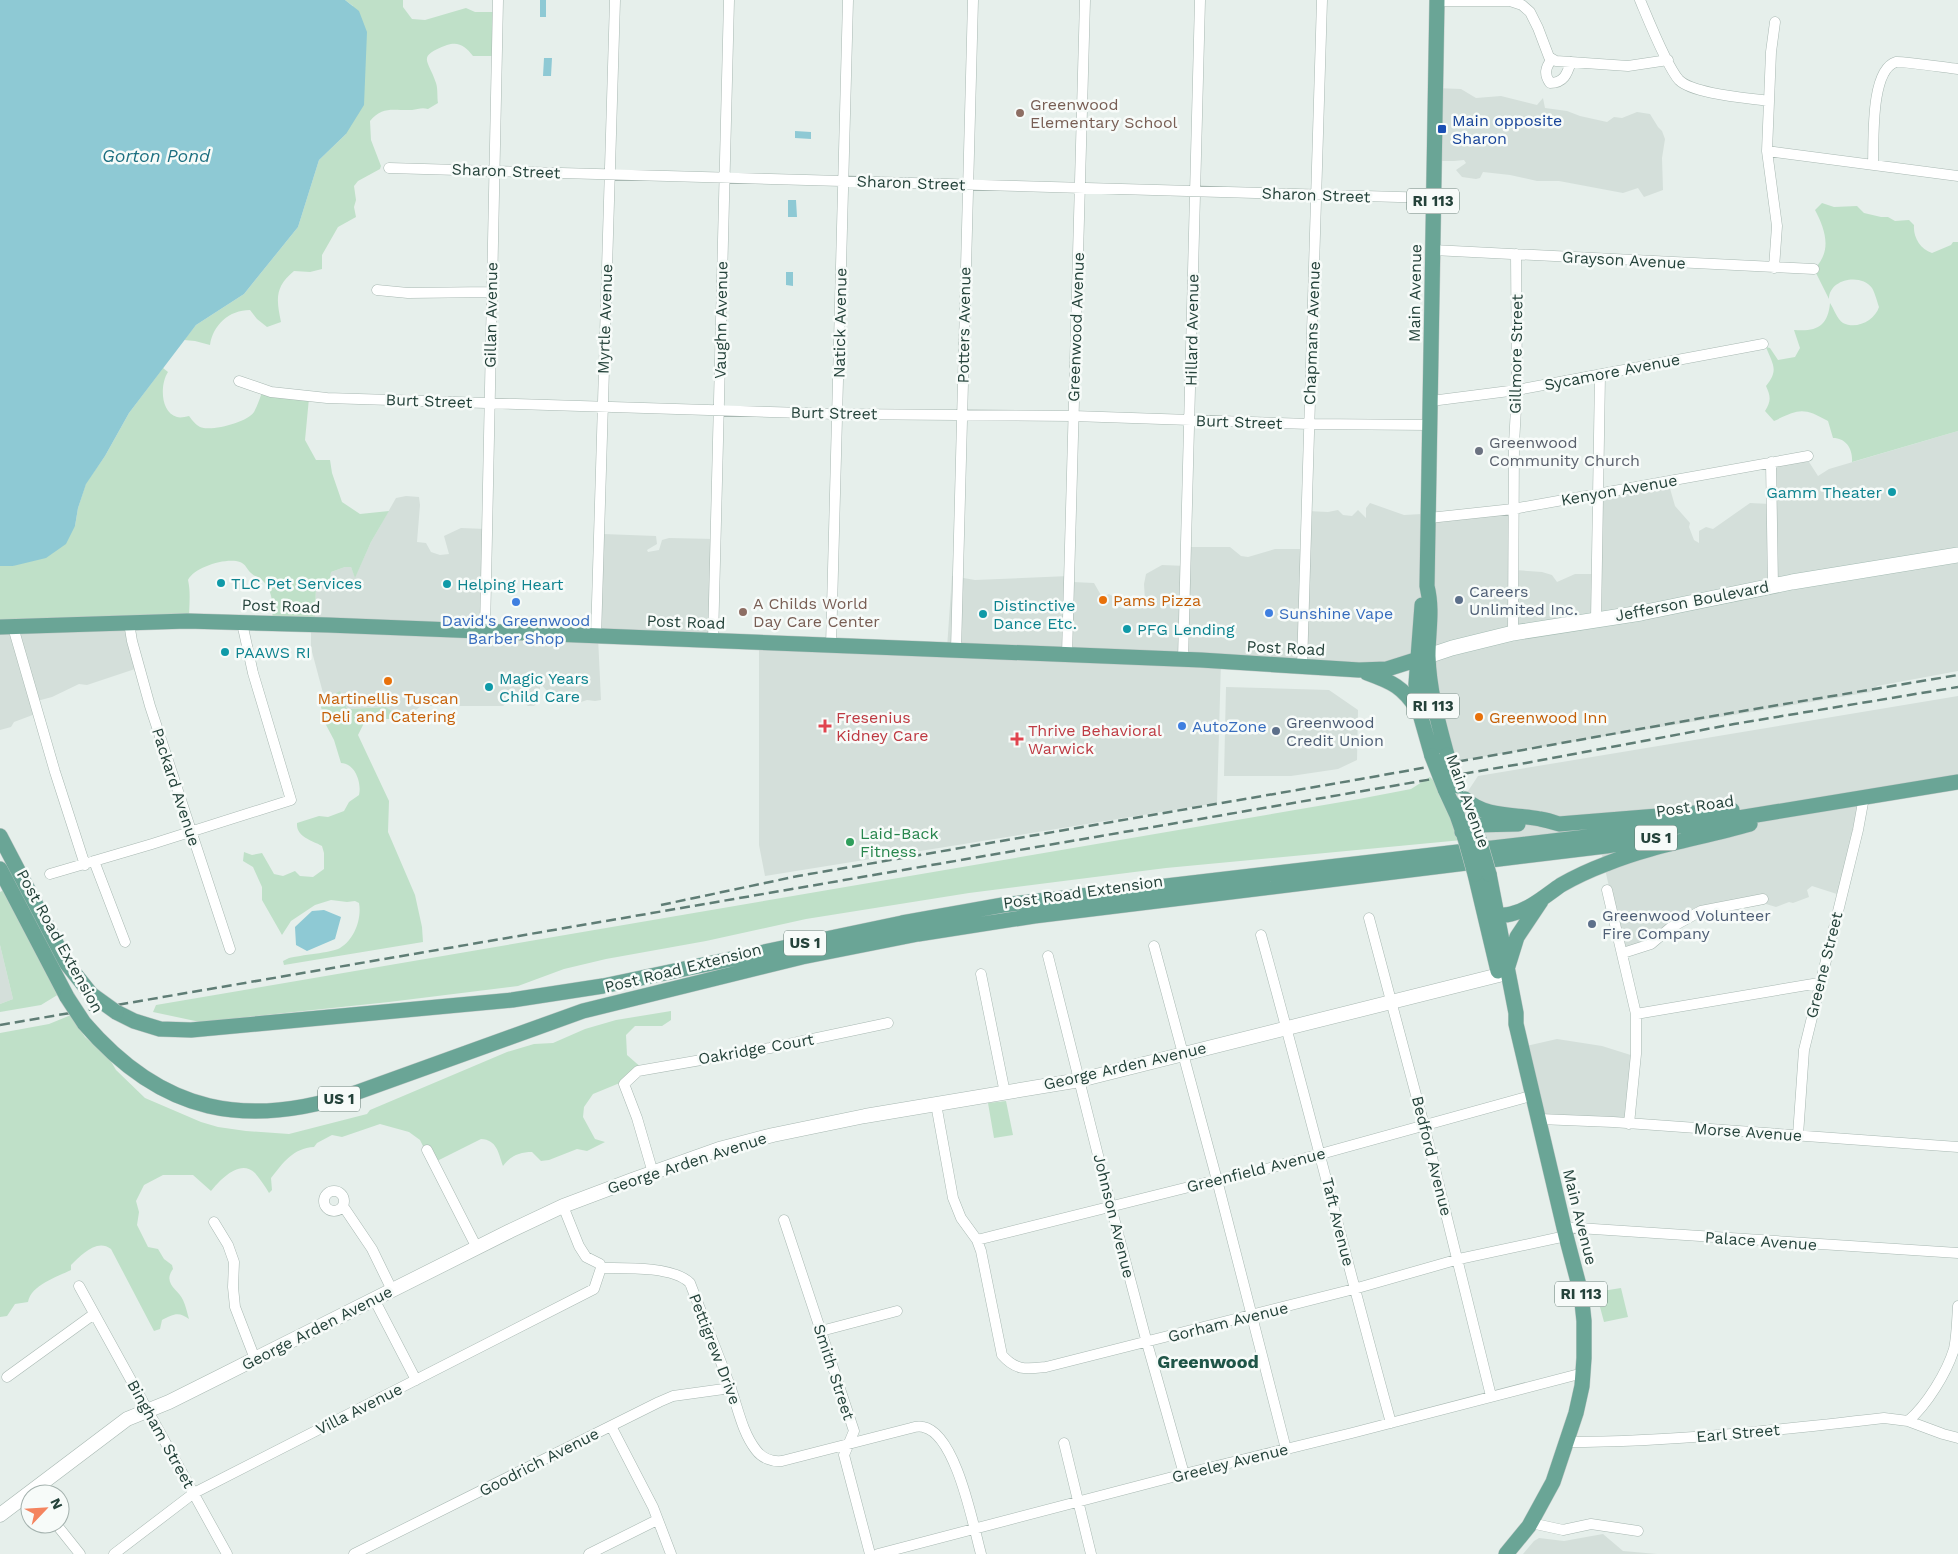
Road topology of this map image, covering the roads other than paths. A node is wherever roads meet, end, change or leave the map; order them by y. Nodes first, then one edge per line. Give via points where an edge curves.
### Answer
1 (498, 0) edge
2 (615, 0) edge
3 (729, 0) edge
4 (848, 0) edge
5 (973, 0) edge
6 (1085, 0) edge
7 (1200, 0) edge
8 (1322, 0) edge
9 (1437, 0) edge
10 (1640, 0) edge
11 (1775, 22) dead end
12 (1552, 59) junction
13 (1668, 60) junction
14 (1572, 62) junction
15 (1958, 70) edge
16 (1769, 101) junction
17 (1767, 151) junction
18 (1873, 164) junction
19 (389, 168) dead end
20 (494, 170) junction
21 (610, 174) junction
22 (1958, 176) edge
23 (724, 177) junction
24 (843, 181) junction
25 (968, 184) junction
26 (1080, 188) junction
27 (1195, 191) junction
28 (1316, 195) junction
29 (1434, 198) junction
30 (1433, 250) junction
31 (1516, 254) junction
32 (1774, 268) junction
33 (1814, 269) dead end
34 (377, 290) dead end
35 (491, 292) junction
36 (1763, 344) dead end
37 (1600, 375) junction
38 (239, 382) dead end
39 (1516, 390) junction
40 (489, 402) junction
41 (1431, 402) junction
42 (603, 406) junction
43 (719, 409) junction
44 (837, 414) junction
45 (962, 415) junction
46 (1073, 416) junction
47 (1189, 420) junction
48 (1310, 424) junction
49 (1430, 425) junction
50 (1808, 456) dead end
51 (1771, 462) junction
52 (1597, 495) junction
53 (1513, 509) junction
54 (1429, 518) junction
55 (1958, 555) edge
56 (1773, 586) junction
57 (1596, 620) junction
58 (130, 623) junction
59 (242, 623) junction
60 (6, 627) edge
61 (485, 631) junction
62 (1513, 633) junction
63 (596, 637) junction
64 (713, 641) junction
65 (831, 646) junction
66 (956, 650) junction
67 (1067, 655) junction
68 (1422, 658) junction
69 (1183, 660) junction
70 (1302, 667) junction
71 (1359, 670) junction
72 (1420, 714) junction
73 (1440, 756) junction
74 (1958, 782) edge
75 (1456, 791) junction
76 (1864, 797) junction
77 (1806, 806) junction
78 (1559, 824) junction
79 (191, 832) junction
80 (1470, 833) junction
81 (0, 836) edge
82 (1501, 853) junction
83 (89, 863) junction
84 (0, 869) edge
85 (50, 874) dead end
86 (1482, 874) junction
87 (1607, 890) dead end
88 (1481, 897) junction
89 (1763, 899) dead end
90 (1541, 901) junction
91 (1497, 914) junction
92 (1369, 918) dead end
93 (1261, 935) dead end
94 (125, 942) dead end
95 (1154, 946) dead end
96 (230, 949) dead end
97 (1623, 953) junction
98 (1048, 956) dead end
99 (1504, 971) junction
100 (981, 974) dead end
101 (1819, 983) junction
102 (1392, 1002) junction
103 (1636, 1014) junction
104 (888, 1023) dead end
105 (1286, 1027) junction
106 (1182, 1053) junction
107 (1080, 1080) junction
108 (1005, 1092) junction
109 (1534, 1095) junction
110 (936, 1104) junction
111 (1539, 1119) junction
112 (1424, 1124) junction
113 (1629, 1124) junction
114 (1798, 1135) junction
115 (1958, 1147) edge
116 (428, 1150) dead end
117 (1321, 1153) junction
118 (653, 1173) junction
119 (1217, 1180) junction
120 (343, 1206) dead end
121 (562, 1206) junction
122 (1111, 1207) junction
123 (784, 1220) dead end
124 (214, 1222) dead end
125 (1564, 1231) junction
126 (977, 1240) junction
127 (477, 1248) junction
128 (1958, 1253) edge
129 (1459, 1259) junction
130 (601, 1268) junction
131 (79, 1286) dead end
132 (1354, 1289) junction
133 (392, 1290) junction
134 (374, 1299) junction
135 (1958, 1306) edge
136 (896, 1311) dead end
137 (94, 1314) junction
138 (1251, 1316) junction
139 (821, 1331) junction
140 (1146, 1343) junction
141 (1956, 1349) edge
142 (255, 1360) junction
143 (1583, 1373) junction
144 (7, 1376) dead end
145 (416, 1380) junction
146 (731, 1388) junction
147 (1492, 1396) junction
148 (148, 1410) junction
149 (1908, 1421) junction
150 (1390, 1423) junction
151 (611, 1426) junction
152 (1958, 1438) edge
153 (1568, 1442) junction
154 (850, 1443) junction
155 (1064, 1443) dead end
156 (1286, 1449) junction
157 (1184, 1474) junction
158 (44, 1484) edge
159 (194, 1493) junction
160 (20, 1501) edge
161 (1077, 1502) junction
162 (0, 1514) edge
163 (658, 1520) junction
164 (1531, 1523) junction
165 (974, 1530) junction
166 (1638, 1531) dead end
167 (64, 1534) edge
168 (80, 1554) edge
169 (114, 1554) edge
170 (227, 1554) edge
171 (354, 1554) edge
172 (589, 1554) edge
173 (671, 1554) edge
174 (870, 1554) edge
175 (878, 1554) edge
176 (981, 1554) edge
177 (1090, 1554) edge
178 (1506, 1554) edge

1 - 20 street, Gillan Avenue
2 - 21 street, Myrtle Avenue
3 - 23 street, Vaughn Avenue
4 - 24 street, Natick Avenue
5 - 25 street, Potters Avenue
6 - 26 street, Greenwood Avenue
7 - 27 street, Hillard Avenue
8 - 28 street, Chapmans Avenue
9 - 12 street via 1510,1 1522,5 1530,12 1548,57
9 - 29 main road, Main Avenue / RI 113
10 - 13 street
11 - 16 street
12 - 14 street
12 - 14 street via 1546,66 1550,83 1564,79
13 - 14 street via 1628,66
13 - 16 street via 1680,80 1691,87
15 - 18 street via 1898,62 1886,68 1877,92
16 - 17 street
17 - 18 street
17 - 32 street via 1777,226
18 - 22 street
19 - 20 street, Sharon Street
20 - 21 street, Sharon Street
20 - 35 street, Gillan Avenue
21 - 23 street, Sharon Street
21 - 42 street, Myrtle Avenue
23 - 24 street, Sharon Street
23 - 43 street, Vaughn Avenue
24 - 25 street, Sharon Street
24 - 44 street, Natick Avenue
25 - 26 street, Sharon Street
25 - 45 street, Potters Avenue
26 - 27 street, Sharon Street
26 - 46 street, Greenwood Avenue
27 - 28 street, Sharon Street
27 - 47 street, Hillard Avenue
28 - 29 street, Sharon Street
28 - 48 street, Chapmans Avenue
29 - 30 main road, Main Avenue / RI 113
30 - 31 street, Grayson Avenue
30 - 41 main road, Main Avenue / RI 113
31 - 32 street, Grayson Avenue
31 - 39 street, Gillmore Street
32 - 33 street, Grayson Avenue
34 - 35 street
35 - 40 street, Gillan Avenue
36 - 37 street, Sycamore Avenue
37 - 39 street, Sycamore Avenue
37 - 52 street
38 - 40 street, Burt Street via 271,392 327,398
39 - 41 street, Sycamore Avenue
39 - 53 street, Gillmore Street
40 - 42 street, Burt Street
40 - 61 street, Gillan Avenue
41 - 49 main road, Main Avenue / RI 113
42 - 43 street, Burt Street
42 - 63 street, Myrtle Avenue
43 - 44 street, Burt Street
43 - 64 street, Vaughn Avenue
44 - 45 street, Burt Street
44 - 65 street, Natick Avenue
45 - 46 street, Burt Street
45 - 66 street, Potters Avenue
46 - 47 street, Burt Street
46 - 67 street, Greenwood Avenue
47 - 48 street, Burt Street
47 - 69 street, Hillard Avenue
48 - 49 street, Burt Street
48 - 70 street, Chapmans Avenue
49 - 54 main road, Main Avenue / RI 113
50 - 51 street, Kenyon Avenue
51 - 52 street, Kenyon Avenue
51 - 56 street
52 - 53 street, Kenyon Avenue
52 - 57 street
53 - 54 street, Kenyon Avenue
53 - 62 street, Gillmore Street
54 - 68 main road, Main Avenue / RI 113 via 1427,586 1422,600
55 - 56 main road, Jefferson Boulevard
56 - 57 main road, Jefferson Boulevard
57 - 62 main road, Jefferson Boulevard
58 - 59 main road, Post Road
58 - 60 main road, Post Road
58 - 79 street, Packard Avenue via 150,706
59 - 61 main road, Post Road
59 - 79 street via 253,674 291,800
60 - 83 street
61 - 63 main road, Post Road
62 - 68 main road, Jefferson Boulevard
63 - 64 main road, Post Road
64 - 65 main road, Post Road
65 - 66 main road, Post Road
66 - 67 main road, Post Road
67 - 69 main road, Post Road
68 - 71 main road, Post Road via 1386,669
68 - 72 main road, Main Avenue / RI 113 via 1416,684
68 - 73 main road, Main Avenue / RI 113
69 - 70 main road, Post Road
70 - 71 main road, Post Road
71 - 72 main road via 1399,686
72 - 73 main road, Main Avenue / RI 113
73 - 75 main road, Main Avenue / RI 113, bridge
74 - 76 main road, Post Road / US 1
75 - 78 main road via 1472,805 1485,810
75 - 80 main road, Main Avenue / RI 113
75 - 80 main road, Main Avenue / RI 113 via 1457,815
76 - 77 main road, Post Road / US 1
76 - 101 street, Greene Street
77 - 78 main road
77 - 82 main road, Post Road / US 1 via 1680,834 1606,846
77 - 90 main road via 1720,833 1615,860 1576,876
78 - 80 main road
79 - 83 street
79 - 96 street, Packard Avenue
80 - 86 main road, Main Avenue / RI 113, bridge
81 - 82 main road, Post Road Extension / US 1, bridge via 67,964 91,994 134,1021 160,1029 191,1030 512,1000 603,986 1003,905
82 - 84 main road, Post Road Extension / US 1, bridge via 1034,916 802,957 584,1011 325,1103 264,1112 222,1110 186,1100 146,1080 100,1042 67,997
83 - 85 street
83 - 94 street
86 - 88 main road, Main Avenue / RI 113
86 - 91 main road, Main Avenue / RI 113
87 - 97 street
88 - 91 main road via 1490,912
88 - 99 main road, Main Avenue / RI 113
89 - 97 street via 1700,911 1650,944
90 - 91 main road via 1512,914
90 - 99 main road via 1517,937
91 - 99 main road, Main Avenue / RI 113
92 - 102 street, Bedford Avenue
93 - 105 street, Taft Avenue
95 - 106 street
97 - 103 street
98 - 107 street, Johnson Avenue
99 - 102 street, George Arden Avenue
99 - 109 main road, Main Avenue / RI 113
100 - 108 street
101 - 103 street
101 - 114 street, Greene Street via 1804,1050
102 - 105 street, George Arden Avenue
102 - 112 street, Bedford Avenue
103 - 113 street via 1636,1054
104 - 118 street, Oakridge Court via 638,1071 624,1084
105 - 106 street, George Arden Avenue
105 - 117 street, Taft Avenue
106 - 107 street, George Arden Avenue
106 - 119 street
107 - 108 street, George Arden Avenue
107 - 122 street, Johnson Avenue
108 - 110 street, George Arden Avenue
109 - 111 main road, Main Avenue / RI 113
109 - 112 street, Greenfield Avenue
110 - 118 street, George Arden Avenue via 773,1135 719,1149
110 - 126 street, Gorham Avenue via 953,1198 961,1218
111 - 113 street, Morse Avenue
111 - 125 main road, Main Avenue / RI 113
112 - 117 street, Greenfield Avenue
112 - 129 street, Bedford Avenue
113 - 114 street, Morse Avenue
114 - 115 street, Morse Avenue
116 - 127 street
117 - 119 street, Greenfield Avenue
117 - 132 street, Taft Avenue
118 - 121 street, George Arden Avenue
119 - 122 street, Greenfield Avenue
119 - 138 street
120 - 133 street via 372,1249
121 - 127 street, George Arden Avenue
121 - 130 street via 578,1246
122 - 126 street, Greenfield Avenue
122 - 140 street, Johnson Avenue
123 - 139 street, Smith Street
124 - 142 street via 234,1262 235,1307
125 - 128 street, Palace Avenue
125 - 129 street, Gorham Avenue
125 - 143 main road, Main Avenue / RI 113 via 1581,1293
126 - 140 street, Gorham Avenue via 998,1340 1002,1355 1009,1363 1026,1369 1046,1367
127 - 133 street, George Arden Avenue
129 - 132 street, Gorham Avenue
129 - 147 street, Bedford Avenue
130 - 145 street, Villa Avenue via 594,1289
130 - 146 street, Pettigrew Drive via 634,1268 684,1277 690,1283
131 - 137 street, Bingham Street
132 - 138 street, Gorham Avenue
132 - 150 street, Taft Avenue
133 - 134 street, George Arden Avenue
134 - 142 street, George Arden Avenue
134 - 145 street
135 - 141 street
136 - 139 street
137 - 144 street
137 - 148 street, Bingham Street
138 - 140 street, Gorham Avenue
138 - 156 street
139 - 154 street, Smith Street via 854,1431
140 - 157 street, Johnson Avenue
141 - 149 street via 1925,1403
142 - 148 street, George Arden Avenue
143 - 147 street, Greeley Avenue
143 - 153 main road, Main Avenue / RI 113
145 - 159 street, Villa Avenue
146 - 151 street, Goodrich Avenue via 673,1396
146 - 154 street, Pettigrew Drive via 746,1435 757,1451 774,1462
147 - 150 street, Greeley Avenue
148 - 158 street, George Arden Avenue via 127,1419
148 - 159 street, Bingham Street
149 - 152 street, Earl Street
149 - 153 street, Earl Street via 1884,1418 1730,1434
150 - 156 street, Greeley Avenue
151 - 163 street
151 - 171 street, Goodrich Avenue
153 - 164 main road, Main Avenue / RI 113 via 1553,1482
154 - 165 street, Pettigrew Drive via 922,1426 932,1432 943,1442 956,1466
154 - 174 street, Smith Street via 844,1455
155 - 161 street
156 - 157 street, Greeley Avenue
157 - 161 street, Greeley Avenue
159 - 169 street, Villa Avenue
159 - 170 street, Bingham Street
160 - 162 street, George Arden Avenue
161 - 165 street, Greeley Avenue
161 - 177 street
163 - 172 street
163 - 173 street
164 - 166 street via 1563,1530 1591,1524
164 - 178 main road, Main Avenue / RI 113
165 - 175 street, Greeley Avenue
165 - 176 street, Pettigrew Drive
167 - 168 street

